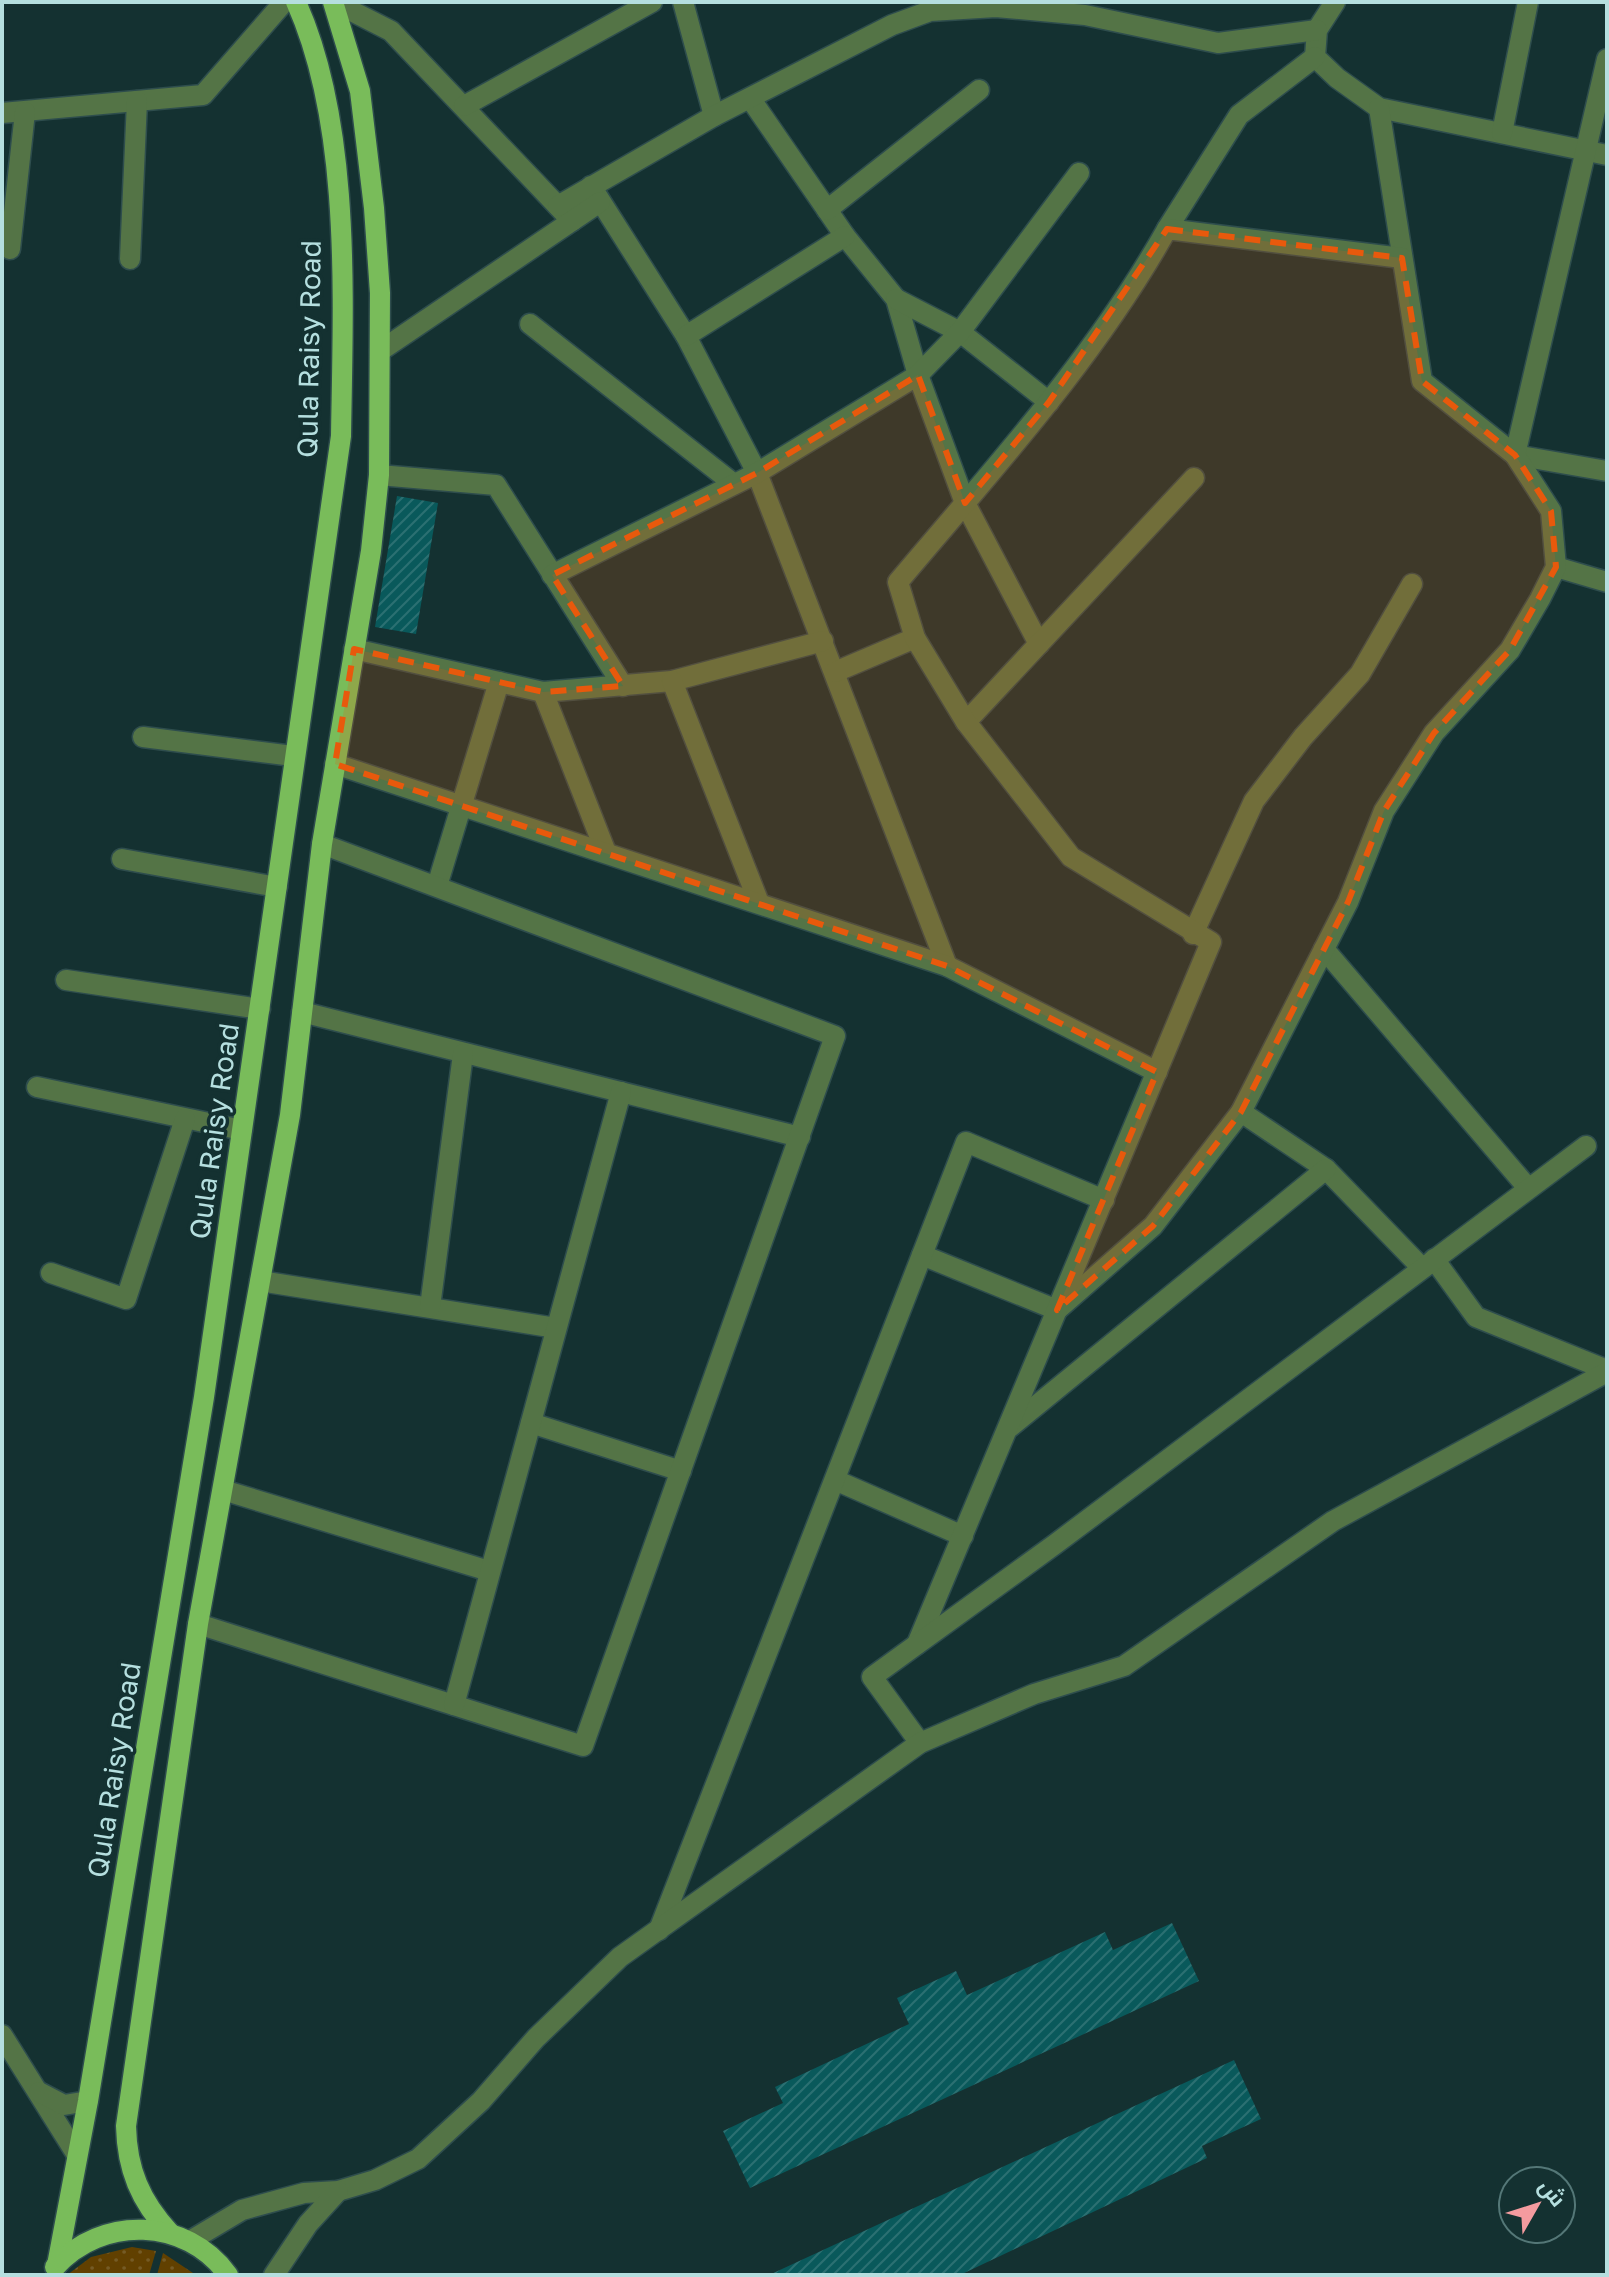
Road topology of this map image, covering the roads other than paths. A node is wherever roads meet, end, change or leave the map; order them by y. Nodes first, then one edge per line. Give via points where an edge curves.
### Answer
1 (284, 2) edge
2 (296, 2) edge
3 (334, 2) edge
4 (652, 2) edge
5 (683, 2) edge
6 (1335, 2) edge
7 (1528, 2) edge
8 (1085, 8) edge
9 (1317, 30) junction
10 (1315, 57) junction
11 (1607, 59) edge
12 (979, 90) dead end
13 (750, 98) junction
14 (137, 101) junction
15 (464, 106) junction
16 (1379, 108) junction
17 (25, 112) junction
18 (2, 113) edge
19 (714, 116) junction
20 (1502, 133) junction
21 (1585, 150) junction
22 (1607, 155) edge
23 (1079, 173) dead end
24 (596, 194) junction
25 (827, 210) junction
26 (565, 214) junction
27 (1167, 229) junction
28 (845, 236) junction
29 (10, 249) dead end
30 (1402, 258) junction
31 (130, 259) dead end
32 (896, 299) junction
33 (530, 324) dead end
34 (960, 332) junction
35 (686, 336) junction
36 (380, 351) junction
37 (918, 375) junction
38 (1049, 402) junction
39 (1515, 455) junction
40 (1607, 471) edge
41 (757, 473) junction
42 (379, 475) junction
43 (1194, 478) dead end
44 (734, 484) junction
45 (965, 503) junction
46 (1556, 567) junction
47 (552, 575) junction
48 (1607, 582) edge
49 (1412, 584) dead end
50 (915, 638) junction
51 (823, 641) junction
52 (1039, 644) junction
53 (354, 649) junction
54 (835, 672) junction
55 (672, 681) junction
56 (499, 682) junction
57 (623, 686) junction
58 (543, 692) junction
59 (966, 722) junction
60 (143, 737) dead end
61 (293, 756) junction
62 (335, 764) junction
63 (462, 805) junction
64 (322, 844) junction
65 (605, 850) junction
66 (122, 859) dead end
67 (437, 886) junction
68 (277, 887) junction
69 (759, 903) junction
70 (1193, 934) junction
71 (1324, 949) junction
72 (947, 966) junction
73 (66, 980) dead end
74 (260, 1009) junction
75 (302, 1012) junction
76 (463, 1054) junction
77 (1157, 1072) junction
78 (37, 1087) dead end
79 (621, 1092) junction
80 (1241, 1112) junction
81 (185, 1119) junction
82 (242, 1130) junction
83 (800, 1137) junction
84 (1586, 1146) dead end
85 (1326, 1169) junction
86 (1528, 1188) junction
87 (1104, 1200) junction
88 (922, 1255) junction
89 (1428, 1264) junction
90 (51, 1273) dead end
91 (260, 1281) junction
92 (430, 1307) junction
93 (1057, 1310) junction
94 (556, 1328) junction
95 (1607, 1371) edge
96 (204, 1397) junction
97 (238, 1403) junction
98 (531, 1423) junction
99 (1007, 1429) junction
100 (681, 1471) junction
101 (835, 1480) junction
102 (223, 1490) junction
103 (963, 1536) junction
104 (489, 1571) junction
105 (198, 1624) junction
106 (917, 1644) junction
107 (454, 1705) junction
108 (920, 1743) junction
109 (659, 1930) junction
110 (2, 2035) edge
111 (36, 2090) junction
112 (88, 2101) junction
113 (77, 2155) junction
114 (338, 2191) junction
115 (170, 2233) junction
116 (190, 2241) junction
117 (53, 2270) edge
118 (228, 2275) edge
119 (274, 2275) edge

1 - 14 street via 203,95
2 - 61 main road, Qula Raisy Road via 325,99 338,198 343,318 341,436
3 - 15 street via 391,31
3 - 36 main road via 360,91 375,222
4 - 15 street
5 - 19 street
6 - 9 street
7 - 20 street
8 - 9 street via 1218,43
8 - 13 street via 974,6 930,11
9 - 10 street
10 - 16 street
10 - 27 street via 1239,115
11 - 21 street
12 - 25 street
13 - 19 street
13 - 25 street
14 - 17 street
14 - 31 street
15 - 26 street
16 - 20 street
16 - 30 street
17 - 18 street
17 - 29 street
19 - 24 street
20 - 21 street
21 - 22 street
21 - 39 street
23 - 34 street
24 - 26 street
24 - 35 street
25 - 28 street
26 - 36 street
27 - 30 street
27 - 38 street via 1130,291
28 - 32 street
28 - 35 street
30 - 39 street via 1422,381
32 - 34 street
32 - 37 street
33 - 44 street
34 - 37 street
34 - 38 street
35 - 41 street
36 - 42 main road
37 - 41 street
37 - 45 street
38 - 45 street
39 - 40 street
39 - 46 street via 1551,511
41 - 44 street
41 - 51 street
42 - 47 street via 496,485
42 - 53 main road
43 - 52 street
44 - 47 street
45 - 50 street via 898,582
45 - 52 street
46 - 48 street
46 - 71 street via 1510,650 1434,733 1384,811
47 - 57 street
49 - 70 street via 1360,674 1254,801
50 - 54 street
50 - 59 street
51 - 54 street
51 - 55 street
52 - 59 street
53 - 56 street
53 - 62 main road
54 - 72 street
55 - 57 street
55 - 69 street
56 - 58 street
56 - 63 street
57 - 58 street
58 - 65 street
59 - 70 street via 1071,857
60 - 61 street
61 - 68 main road, Qula Raisy Road
62 - 63 street
62 - 64 main road
63 - 65 street
63 - 67 street
64 - 67 street
64 - 75 main road
65 - 69 street
66 - 68 street
67 - 83 street via 835,1036
68 - 74 main road, Qula Raisy Road
69 - 72 street
70 - 77 street via 1211,942
71 - 80 street
71 - 86 street
72 - 77 street
73 - 74 street
74 - 82 main road, Qula Raisy Road
75 - 76 street
75 - 91 main road via 290,1115
76 - 79 street
76 - 92 street
77 - 87 street
78 - 81 street
79 - 83 street
79 - 94 street
80 - 85 street
80 - 93 street via 1153,1226
81 - 82 street
81 - 90 street via 126,1299
82 - 96 main road, Qula Raisy Road
83 - 100 street
84 - 86 street
85 - 89 street
85 - 99 street
86 - 89 street
87 - 88 street via 966,1142
87 - 93 street
88 - 93 street
88 - 101 street
89 - 95 street via 1476,1317
89 - 106 street
91 - 92 street
91 - 97 main road
92 - 94 street
93 - 99 street
94 - 98 street
95 - 108 street via 1333,1521 1124,1666 1034,1694
96 - 97 main road
96 - 112 main road, Qula Raisy Road
97 - 102 main road
98 - 100 street
98 - 104 street
99 - 103 street
100 - 107 street via 583,1746
101 - 103 street
101 - 109 street
102 - 104 street
102 - 105 main road
103 - 106 street
104 - 107 street
105 - 107 street
105 - 115 main road via 126,2126 137,2186
106 - 108 street via 872,1677
108 - 109 street
109 - 114 street via 620,1957 418,2159
110 - 111 street
111 - 112 street via 64,2105
111 - 113 street
112 - 113 main road, Qula Raisy Road
113 - 117 main road, Qula Raisy Road
114 - 116 street via 304,2193 242,2210
114 - 119 street
115 - 116 main road
115 - 117 main road via 114,2231 81,2244
116 - 118 main road

